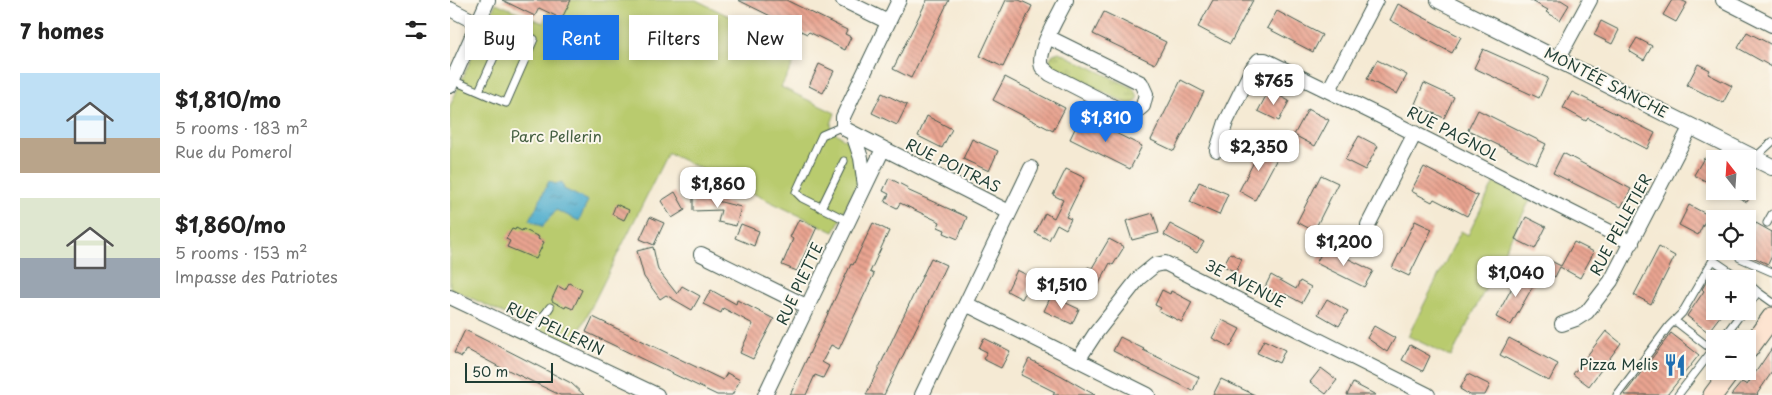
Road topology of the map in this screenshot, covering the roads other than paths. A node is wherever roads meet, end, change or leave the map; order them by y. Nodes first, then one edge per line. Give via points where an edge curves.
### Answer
1 (488, 0) edge
2 (843, 0) edge
3 (899, 0) edge
4 (1066, 0) edge
5 (1376, 0) edge
6 (1439, 0) edge
7 (1590, 0) edge
8 (1723, 0) edge
9 (450, 10) edge
10 (481, 15) edge
11 (465, 17) edge
12 (888, 22) junction
13 (1772, 25) edge
14 (1048, 37) junction
15 (465, 51) edge
16 (1558, 59) junction
17 (451, 83) edge
18 (1329, 90) junction
19 (479, 91) junction
20 (1691, 126) junction
21 (848, 130) junction
22 (1414, 133) junction
23 (1772, 142) edge
24 (883, 149) junction
25 (1217, 150) dead end
26 (1738, 150) edge
27 (1756, 159) joint
28 (844, 161) dead end
29 (1031, 168) dead end
30 (1772, 168) edge
31 (865, 187) junction
32 (821, 208) junction
33 (1009, 212) junction
34 (1772, 214) edge
35 (848, 220) junction
36 (1768, 223) dead end
37 (1368, 225) dead end
38 (1632, 243) junction
39 (701, 254) dead end
40 (1745, 260) edge
41 (1707, 270) edge
42 (1728, 270) edge
43 (1706, 272) edge
44 (1772, 272) edge
45 (1758, 292) joint
46 (1756, 295) edge
47 (451, 300) edge
48 (1772, 302) edge
49 (966, 304) junction
50 (550, 307) dead end
51 (808, 307) junction
52 (1675, 321) junction
53 (1562, 324) dead end
54 (1769, 326) edge
55 (529, 335) junction
56 (1756, 341) edge
57 (1706, 344) edge
58 (1078, 360) junction
59 (1706, 360) edge
60 (1724, 380) edge
61 (649, 393) edge
62 (765, 395) edge
63 (922, 395) edge
64 (1148, 395) edge
65 (1428, 395) edge
66 (1617, 395) edge
67 (1678, 395) edge
68 (1713, 395) edge

1 - 10 street
2 - 12 street
3 - 12 street
4 - 14 street
5 - 18 street
6 - 16 street, MONTÉE SANCHE
7 - 16 street
8 - 13 street
9 - 11 street
12 - 21 street via 843,117
14 - 14 street via 1040,59 1045,70 1124,112 1136,112 1143,106 1146,94 1141,83
15 - 17 street
16 - 20 street, MONTÉE SANCHE
17 - 19 lane
18 - 22 street, RUE PAGNOL
18 - 25 street, RUE PAGNOL via 1269,61 1259,60 1239,94
19 - 19 lane via 506,103 534,39 507,28
20 - 26 street, MONTÉE SANCHE
20 - 38 street, RUE PELLETIER
21 - 24 street
21 - 31 street via 861,158
21 - 32 lane via 822,135 796,189 799,196
22 - 37 street
22 - 38 street, RUE PAGNOL
23 - 27 lane
24 - 31 street, RUE PIETTE
24 - 33 street, RUE POITRAS
27 - 30 street, MONTÉE SANCHE
28 - 32 lane
29 - 33 street
31 - 35 street, RUE PIETTE
32 - 35 lane
33 - 49 street
34 - 36 lane
35 - 51 street, RUE PIETTE
38 - 53 street, RUE PELLETIER via 1612,281 1590,308 1576,319
39 - 51 street
40 - 44 lane
41 - 42 lane via 1713,260
43 - 52 lane
45 - 46 lane
45 - 48 lane
47 - 55 street, RUE PELLERIN
49 - 58 street
49 - 63 street
50 - 55 lane
51 - 62 street, RUE PIETTE
52 - 57 lane
52 - 66 lane
54 - 56 main road
55 - 61 street, RUE PELLERIN
58 - 64 street
58 - 65 street, 3E AVENUE via 1139,278 1155,265 1165,263
59 - 67 lane
60 - 68 main road

